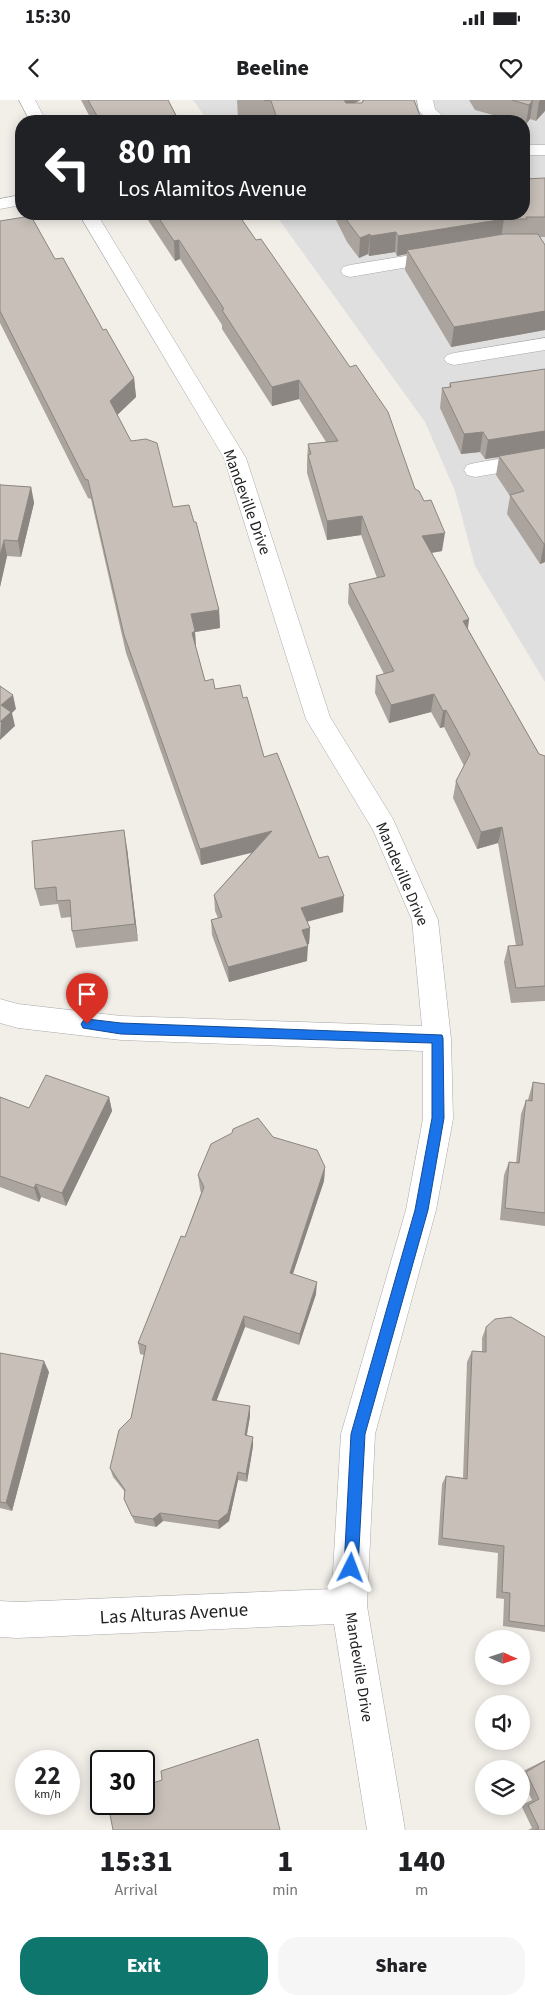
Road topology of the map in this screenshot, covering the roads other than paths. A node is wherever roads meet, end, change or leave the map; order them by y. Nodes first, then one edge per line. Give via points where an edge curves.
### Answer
1 (27, 100) edge
2 (424, 100) edge
3 (35, 115) edge
4 (430, 115) edge
5 (530, 150) edge
6 (545, 150) edge
7 (15, 201) edge
8 (0, 204) edge
9 (92, 220) edge
10 (463, 253) edge
11 (350, 271) dead end
12 (545, 344) edge
13 (454, 359) dead end
14 (545, 458) edge
15 (475, 470) dead end
16 (0, 1011) edge
17 (437, 1038) junction
18 (349, 1606) junction
19 (0, 1619) edge
20 (386, 1830) edge

1 - 3 street
2 - 4 street
5 - 6 street
7 - 8 street
9 - 17 street, Mandeville Drive via 235,458 318,719 384,826 425,920
10 - 11 street
12 - 13 street
14 - 15 street
16 - 17 street via 121,1028
17 - 18 street, Mandeville Drive via 438,1118 421,1210 358,1434
18 - 19 street, Las Alturas Avenue
18 - 20 street, Mandeville Drive

